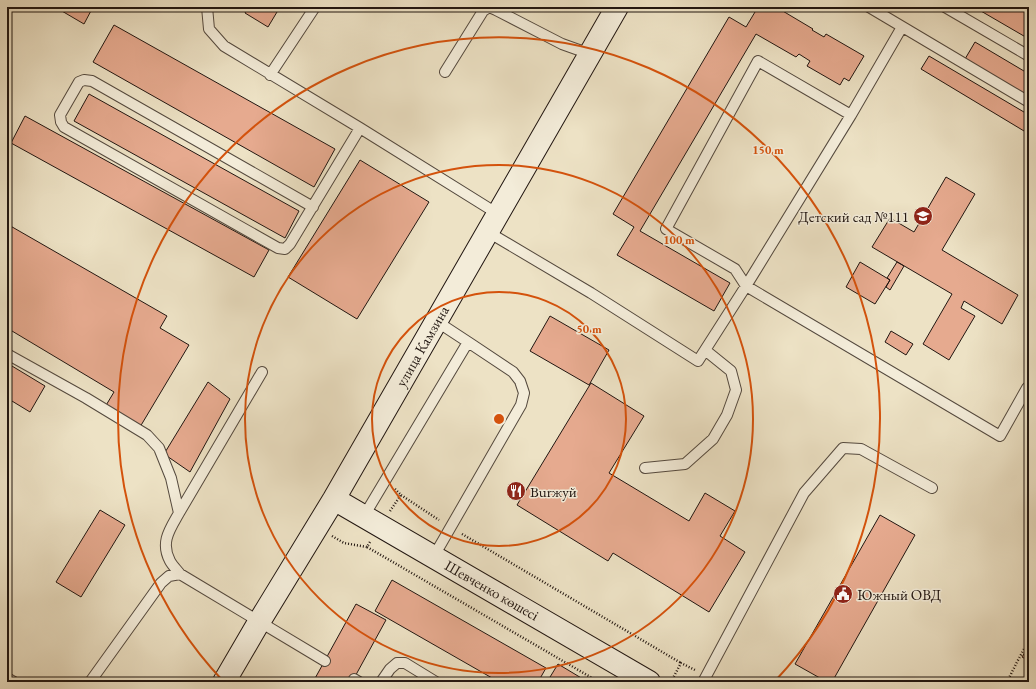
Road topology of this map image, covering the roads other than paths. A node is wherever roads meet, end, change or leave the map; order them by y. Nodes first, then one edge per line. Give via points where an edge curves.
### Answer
1 (207, 7) edge
2 (315, 7) edge
3 (489, 7) edge
4 (617, 7) edge
5 (869, 7) edge
6 (945, 7) edge
7 (902, 27) junction
8 (590, 54) junction
9 (1029, 56) edge
10 (445, 72) dead end
11 (270, 75) junction
12 (1029, 102) edge
13 (852, 115) junction
14 (360, 128) junction
15 (313, 207) junction
16 (493, 223) junction
17 (746, 286) junction
18 (436, 321) junction
19 (468, 342) junction
20 (705, 350) junction
21 (7, 354) edge
22 (262, 372) dead end
23 (1029, 386) edge
24 (645, 468) dead end
25 (932, 488) dead end
26 (334, 499) junction
27 (179, 513) junction
28 (372, 521) junction
29 (434, 556) junction
30 (180, 574) junction
31 (259, 622) junction
32 (325, 661) dead end
33 (7, 678) edge
34 (704, 679) edge
35 (14, 682) edge
36 (90, 682) edge
37 (224, 682) edge
38 (381, 682) edge
39 (436, 682) edge
40 (649, 682) edge

1 - 11 lane via 209,29 224,46
2 - 11 lane
3 - 8 lane via 562,44
3 - 10 lane via 483,11
4 - 8 main road, улица Камзина
5 - 7 lane
6 - 9 lane
7 - 12 lane
7 - 13 lane
8 - 16 main road, улица Камзина
11 - 14 lane
13 - 17 lane
13 - 17 lane via 758,61 666,229 735,269
14 - 15 lane
14 - 16 lane
15 - 15 lane via 290,244 285,249 278,248 64,127 60,122 60,115 79,82 92,80
16 - 18 main road, улица Камзина
16 - 20 lane via 591,293 698,361
17 - 20 lane
17 - 23 lane via 1000,436
18 - 19 lane
18 - 26 main road, улица Камзина
19 - 28 lane
19 - 29 lane via 513,372 524,393 521,405
20 - 24 lane via 731,371 736,390 726,415 713,439 685,464
21 - 27 lane via 147,435 159,448 169,472
22 - 27 lane
25 - 34 lane via 861,449 843,448 804,493
26 - 28 main road, Шевченко көшесі
26 - 31 main road, улица Камзина
27 - 30 lane via 167,534 166,548 170,561
28 - 29 main road, Шевченко көшесі
29 - 40 main road, Шевченко көшесі
30 - 31 lane
30 - 36 lane via 169,576 161,583
31 - 32 lane
31 - 37 main road, улица Камзина
33 - 35 lane
38 - 39 lane via 390,669 397,664 405,663

